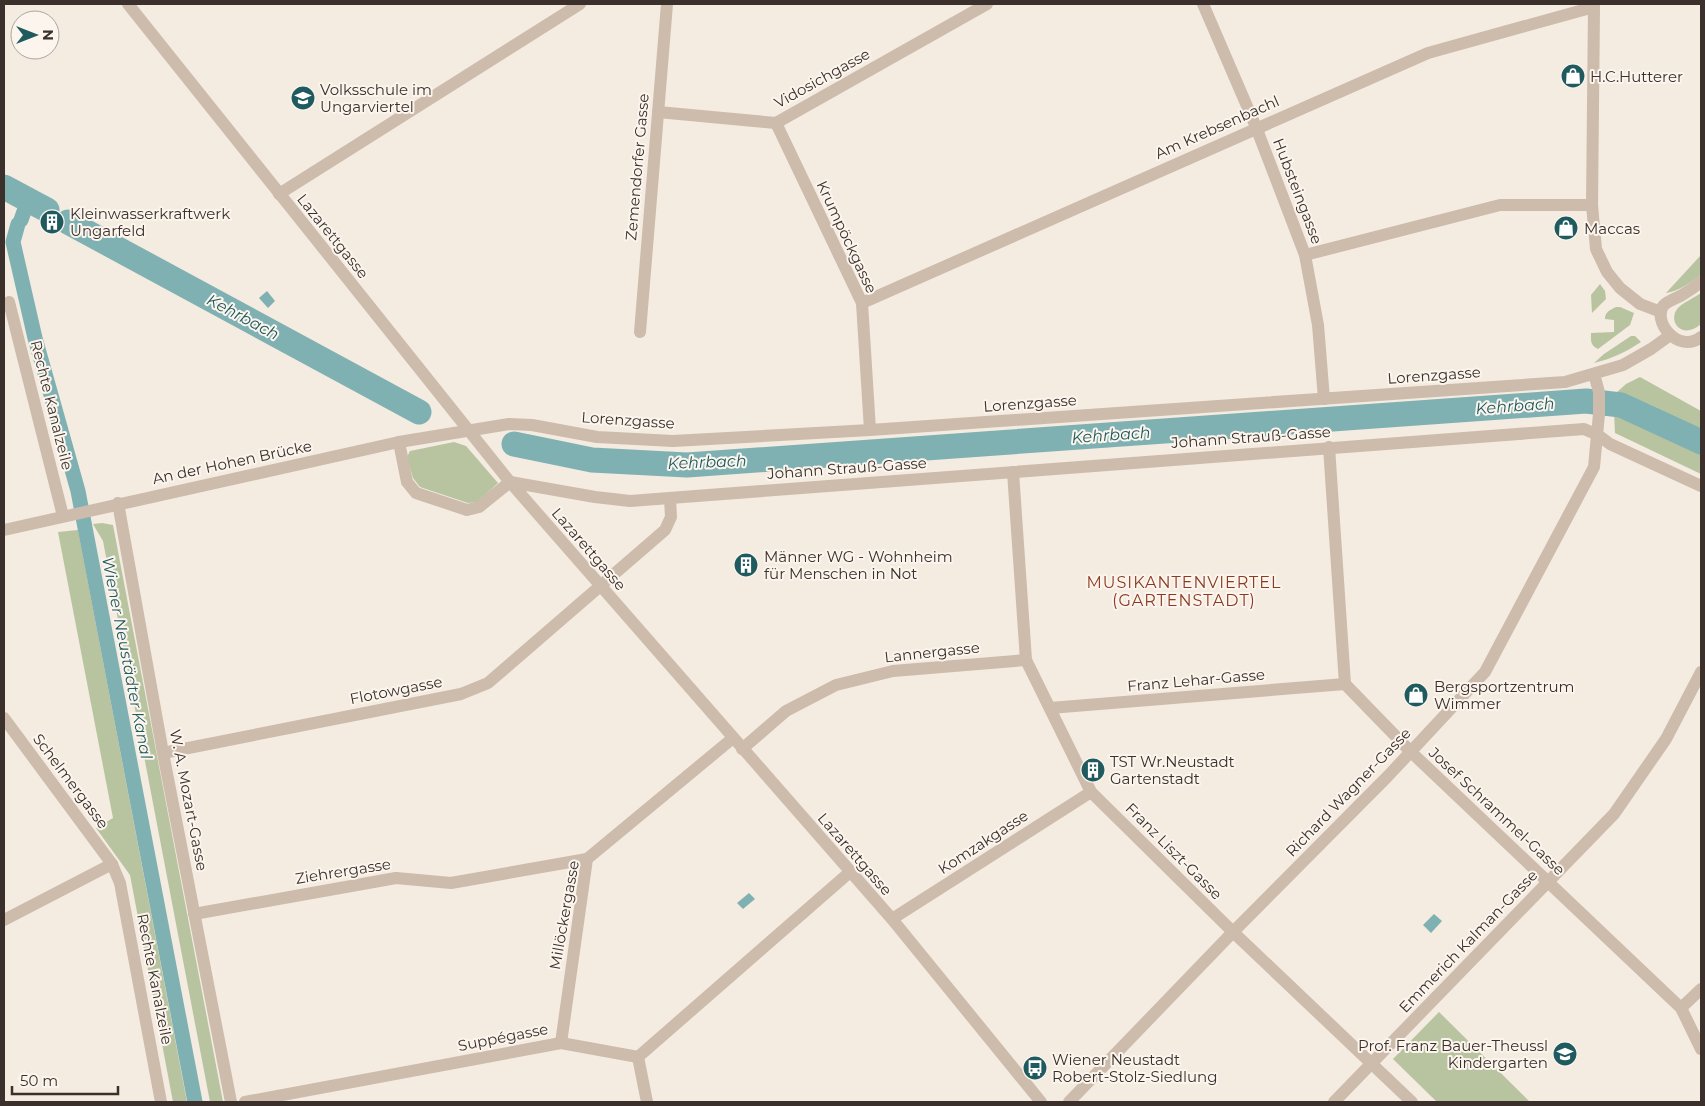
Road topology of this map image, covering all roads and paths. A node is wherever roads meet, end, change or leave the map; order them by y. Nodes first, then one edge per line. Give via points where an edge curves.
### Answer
1 (128, 4) edge
2 (580, 4) edge
3 (667, 4) edge
4 (986, 4) edge
5 (1203, 4) edge
6 (1593, 5) edge
7 (658, 112) junction
8 (776, 123) junction
9 (1256, 127) junction
10 (279, 194) junction
11 (1592, 205) junction
12 (1305, 254) junction
13 (1701, 282) edge
14 (9, 302) dead end
15 (862, 303) junction
16 (1661, 312) junction
17 (640, 332) dead end
18 (1669, 336) junction
19 (1701, 337) edge
20 (1594, 374) junction
21 (1324, 399) junction
22 (468, 430) junction
23 (870, 430) junction
24 (1598, 434) junction
25 (399, 442) junction
26 (1329, 447) junction
27 (1013, 472) junction
28 (510, 482) junction
29 (1701, 486) edge
30 (670, 498) junction
31 (112, 505) junction
32 (66, 516) junction
33 (4, 530) edge
34 (600, 586) junction
35 (1026, 660) junction
36 (1701, 672) edge
37 (1345, 684) junction
38 (1050, 708) junction
39 (4, 718) edge
40 (732, 738) junction
41 (742, 749) junction
42 (1411, 752) junction
43 (163, 753) junction
44 (1092, 792) junction
45 (586, 859) junction
46 (112, 864) junction
47 (850, 872) junction
48 (1548, 881) junction
49 (194, 914) junction
50 (892, 919) junction
51 (4, 920) edge
52 (1233, 932) junction
53 (1701, 989) edge
54 (1682, 1008) junction
55 (560, 1043) junction
56 (1701, 1049) edge
57 (638, 1057) junction
58 (1372, 1064) junction
59 (161, 1102) edge
60 (231, 1102) edge
61 (245, 1102) edge
62 (647, 1102) edge
63 (1041, 1102) edge
64 (1069, 1102) edge
65 (1334, 1102) edge
66 (1412, 1102) edge

1 - 10 street, Lazarettgasse
2 - 10 street
3 - 7 street, Zemendorfer Gasse
4 - 8 street, Vidosichgasse
5 - 9 street, Hubsteingasse
6 - 9 street, Am Krebsenbachl via 1428,53
6 - 11 street
7 - 8 street, Vidosichgasse
7 - 17 street, Zemendorfer Gasse
8 - 15 street, Krumpöckgasse
9 - 12 street, Hubsteingasse
9 - 15 street, Am Krebsenbachl
10 - 22 street, Lazarettgasse
11 - 12 street via 1500,205
11 - 16 street via 1596,248 1607,272 1640,304
12 - 21 street, Hubsteingasse via 1318,325
13 - 16 street via 1664,305
14 - 32 street, Rechte Kanalzeile
15 - 23 street, Krumpöckgasse
16 - 18 street
18 - 19 street via 1683,342
18 - 20 street, Lorenzgasse via 1623,365
20 - 21 street, Lorenzgasse via 1566,382
20 - 24 street, Richard Wagner-Gasse via 1599,392
21 - 23 street, Lorenzgasse
22 - 23 street, Lorenzgasse via 509,424 532,425 597,437 672,441
22 - 25 street, An der Hohen Brücke
22 - 28 street, Lazarettgasse
24 - 26 street, Johann Strauß-Gasse via 1584,428
24 - 29 street, Johann Strauß-Gasse via 1610,444
24 - 42 street, Richard Wagner-Gasse via 1594,467 1485,672
25 - 28 street via 407,482 416,493 467,510 479,508
25 - 31 street, An der Hohen Brücke
26 - 27 street, Johann Strauß-Gasse
26 - 37 street
27 - 30 street, Johann Strauß-Gasse
27 - 35 street, Franz Liszt-Gasse
28 - 30 street, Johann Strauß-Gasse via 630,501
28 - 34 street, Lazarettgasse
30 - 34 street via 671,517 665,530
31 - 32 street, An der Hohen Brücke
31 - 43 street, W. A. Mozart-Gasse
32 - 33 street, An der Hohen Brücke
34 - 40 street, Lazarettgasse
34 - 43 street, Flotowgasse via 488,683 461,694
35 - 38 street, Franz Liszt-Gasse
35 - 41 street, Lannergasse via 892,671 836,685 786,711
36 - 48 street, Emmerich Kalman-Gasse via 1666,739 1614,814
37 - 38 street, Franz Lehar-Gasse
37 - 42 street, Josef Schrammel-Gasse
38 - 44 street, Franz Liszt-Gasse
39 - 46 street, Schelmergasse
40 - 41 street, Lazarettgasse
40 - 45 street, Millöckergasse
41 - 47 street, Lazarettgasse
42 - 48 street, Josef Schrammel-Gasse
42 - 52 street, Richard Wagner-Gasse
43 - 49 street, W. A. Mozart-Gasse
44 - 50 street, Komzakgasse
44 - 52 street, Franz Liszt-Gasse
45 - 49 street, Ziehrergasse via 451,882 396,878
45 - 55 street, Millöckergasse
46 - 51 street
46 - 59 street, Rechte Kanalzeile via 120,882
47 - 50 street, Lazarettgasse
47 - 57 street
48 - 54 street, Josef Schrammel-Gasse
48 - 58 street, Emmerich Kalman-Gasse
49 - 60 street, W. A. Mozart-Gasse
50 - 63 street, Lazarettgasse
52 - 58 street, Franz Liszt-Gasse
52 - 64 street, Richard Wagner-Gasse
53 - 54 street
54 - 56 street, Josef Schrammel-Gasse
55 - 57 street, Suppégasse
55 - 61 street, Suppégasse
57 - 62 street
58 - 65 street, Emmerich Kalman-Gasse
58 - 66 street, Franz Liszt-Gasse

